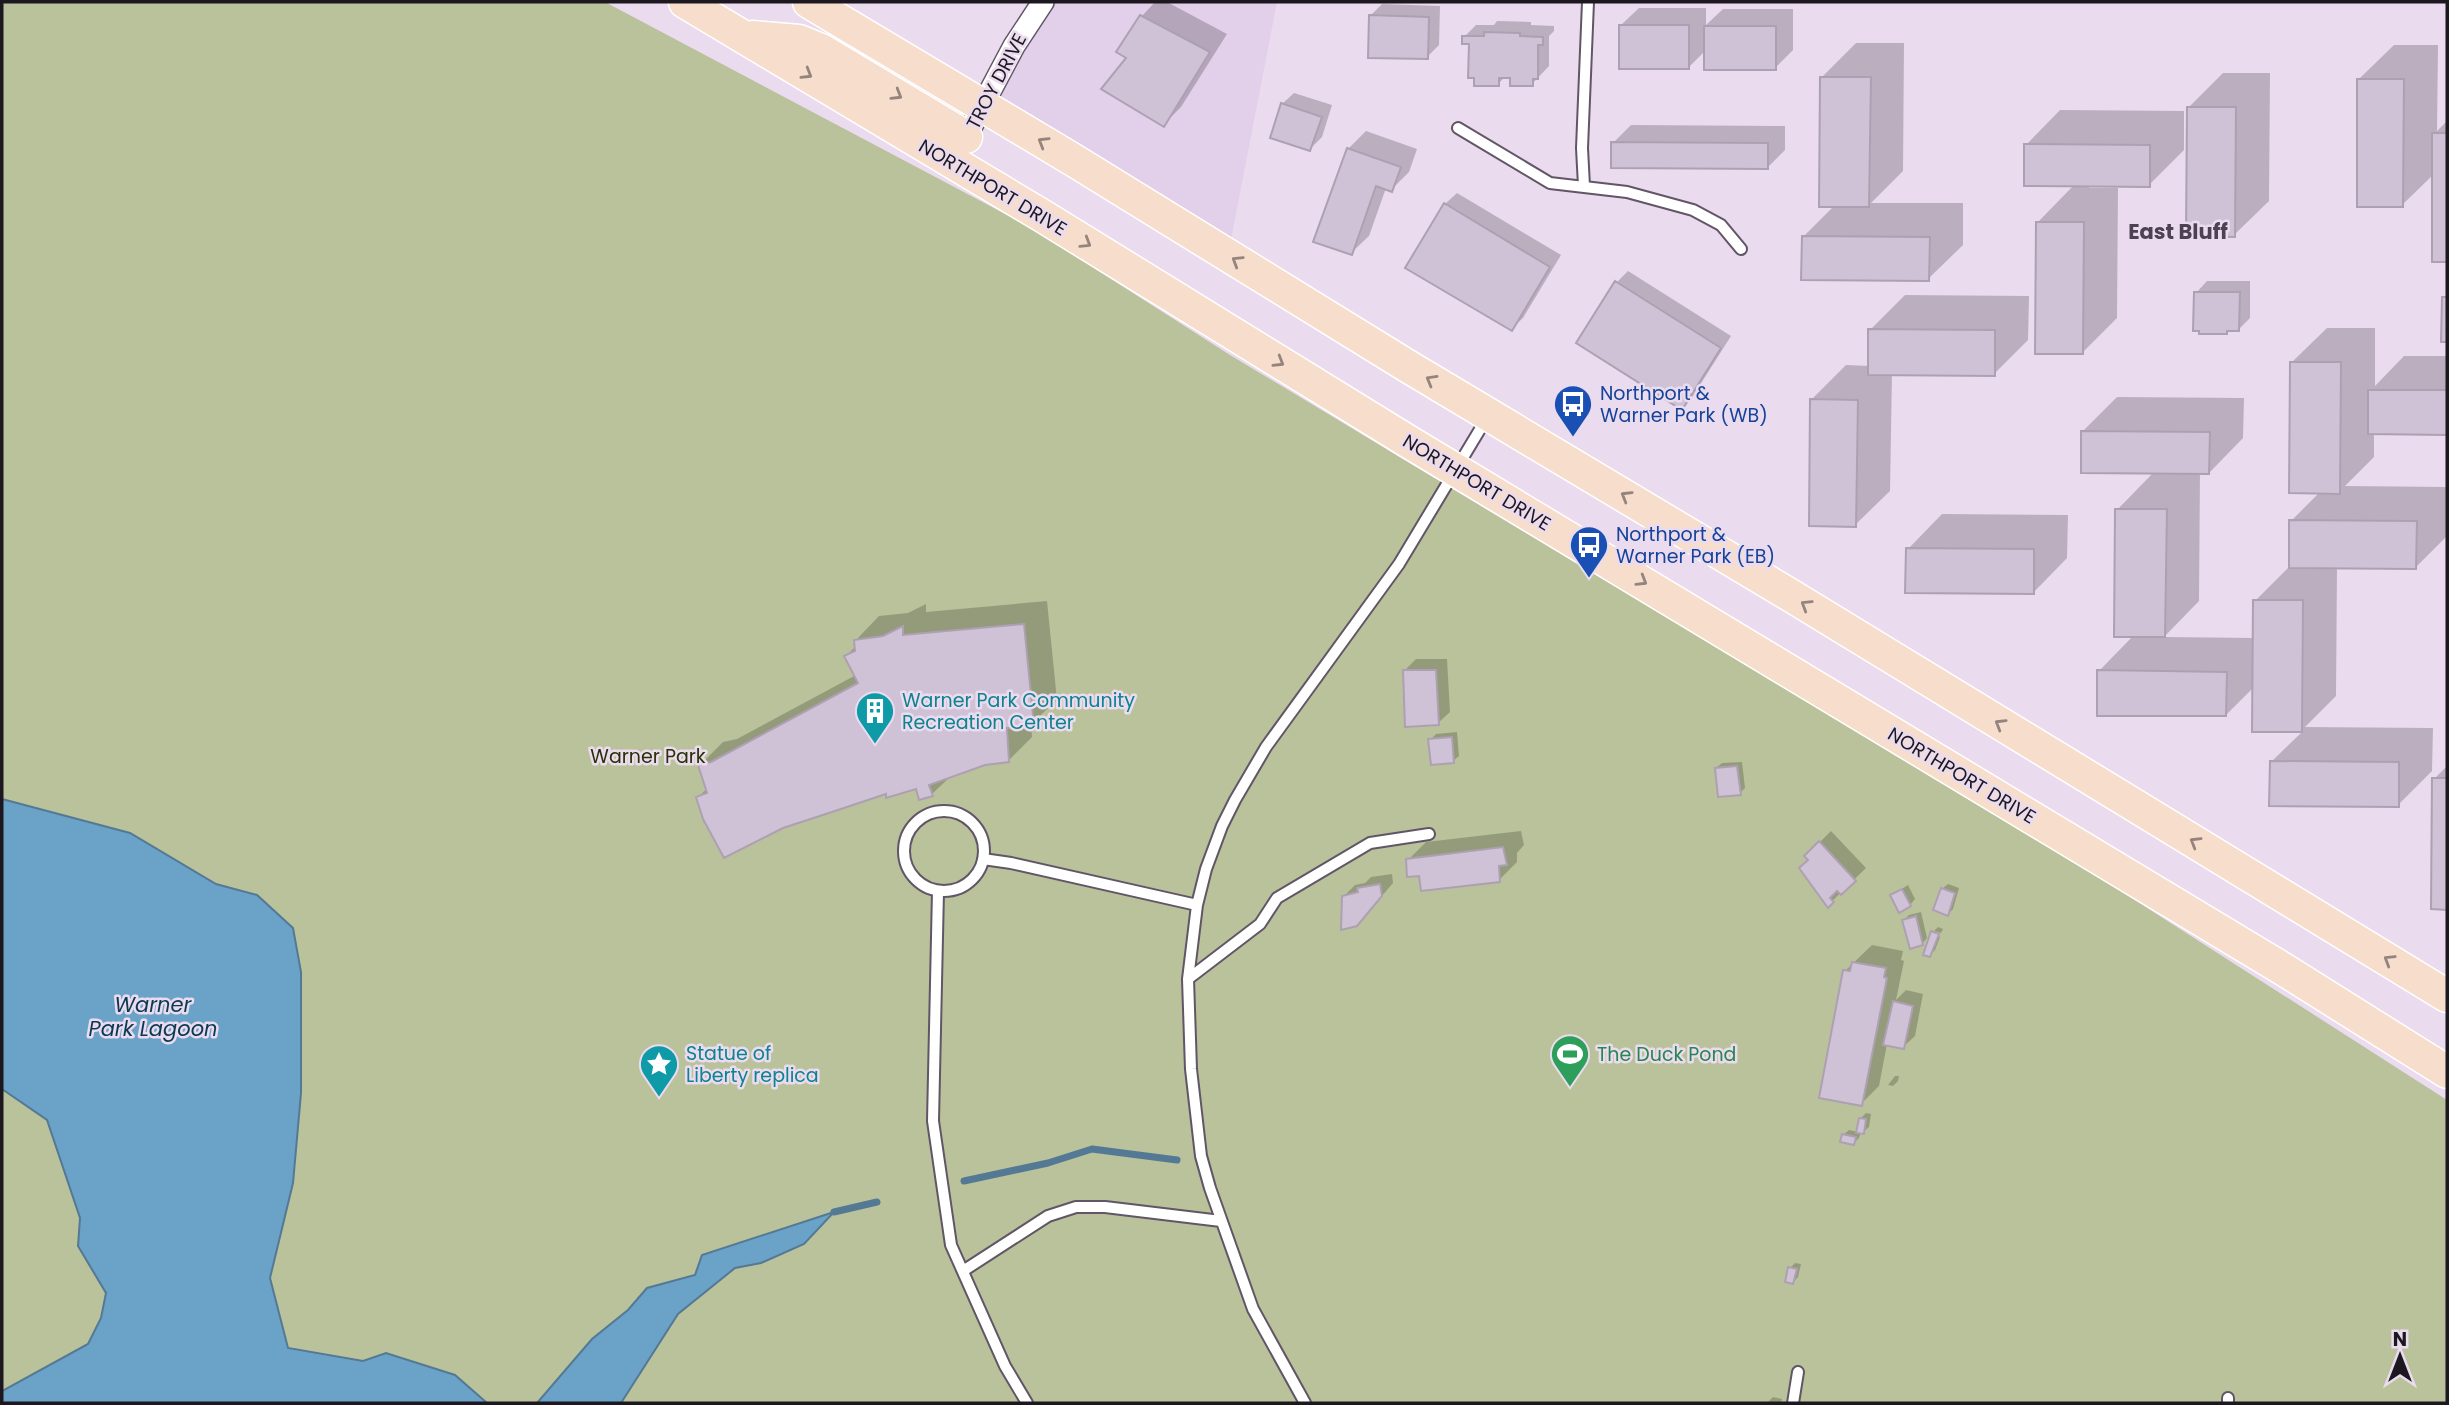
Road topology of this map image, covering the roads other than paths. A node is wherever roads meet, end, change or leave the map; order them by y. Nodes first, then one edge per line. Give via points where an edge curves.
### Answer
1 (685, 2) edge
2 (809, 2) edge
3 (1043, 2) edge
4 (1588, 2) edge
5 (982, 106) junction
6 (1458, 128) dead end
7 (959, 150) junction
8 (1584, 186) junction
9 (1741, 249) dead end
10 (1489, 413) junction
11 (1455, 470) junction
12 (1429, 834) dead end
13 (983, 859) junction
14 (938, 891) junction
15 (1197, 905) junction
16 (1188, 979) junction
17 (2447, 996) edge
18 (2447, 1072) edge
19 (1221, 1221) junction
20 (963, 1272) junction
21 (1798, 1372) dead end
22 (1027, 1403) edge
23 (1305, 1403) edge
24 (1793, 1403) edge

1 -> 7 main road, NORTHPORT DRIVE via 745,37 799,41 821,50
2 - 5 main road
3 - 5 street, TROY DRIVE
4 - 8 lane
5 - 7 street, TROY DRIVE
10 -> 5 main road
6 - 8 lane via 1550,183
7 -> 11 main road, NORTHPORT DRIVE
8 - 9 lane via 1693,210 1721,225
10 - 11 lane
17 -> 10 main road
11 - 15 lane via 1399,564 1266,747 1222,826
11 -> 18 main road, NORTHPORT DRIVE
12 - 16 lane via 1370,843 1277,898 1260,924
13 - 14 lane via 967,884
13 - 14 lane via 984,846 971,822 947,811 920,818 905,840 906,867 925,887
13 - 15 lane
14 - 20 lane via 933,1121 951,1245
15 - 16 lane
16 - 19 lane via 1191,1069 1201,1156
19 - 20 lane via 1076,1207 1048,1216
19 - 23 lane via 1253,1309
20 - 22 lane via 1005,1366
21 - 24 lane

